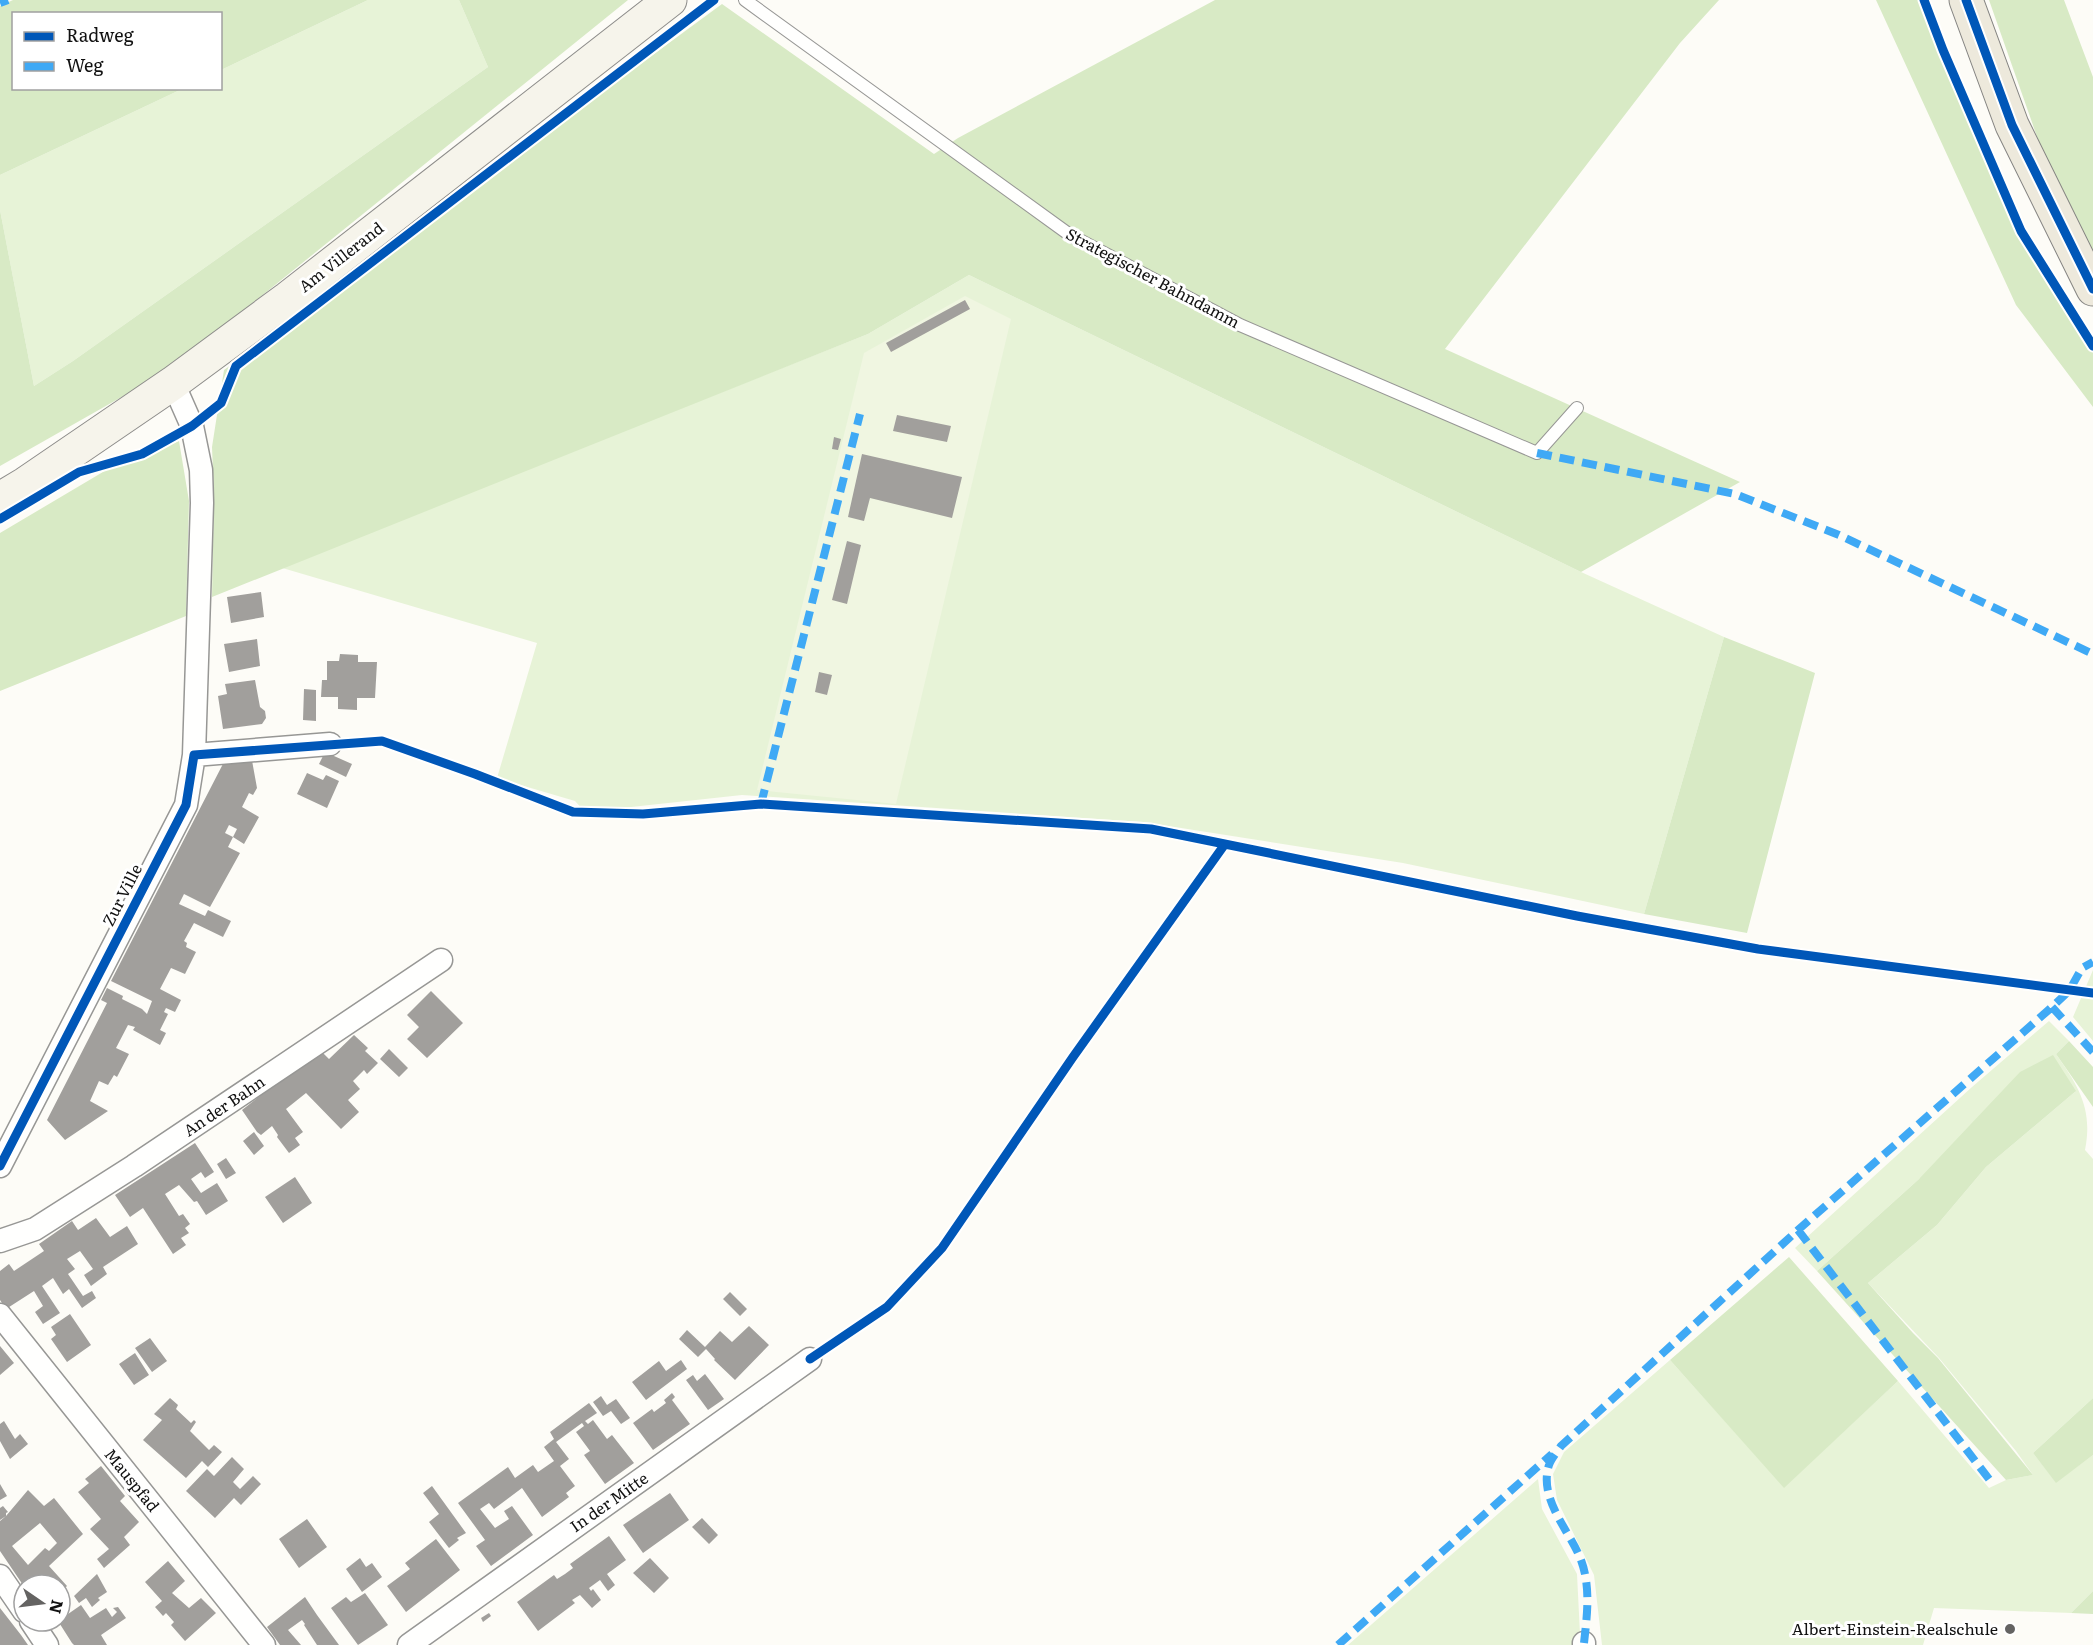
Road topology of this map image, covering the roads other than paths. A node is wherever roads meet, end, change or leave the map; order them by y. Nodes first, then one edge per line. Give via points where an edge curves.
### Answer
1 (670, 0) edge
2 (745, 0) edge
3 (1966, 0) edge
4 (2093, 289) edge
5 (173, 383) junction
6 (1577, 408) dead end
7 (0, 499) edge
8 (330, 744) dead end
9 (194, 755) junction
10 (441, 960) dead end
11 (0, 1166) edge
12 (0, 1241) edge
13 (0, 1316) edge
14 (810, 1359) dead end
15 (0, 1576) edge
16 (12, 1594) edge
17 (264, 1645) edge
18 (409, 1645) edge

1 - 5 main road, Am Villerand
2 - 6 lane, Strategischer Bahndamm via 1070,235 1240,325 1537,453
3 - 4 main road via 2012,125
5 - 7 main road, Am Villerand
5 - 9 street, Zur Ville via 192,426 201,470
8 - 9 street
9 - 11 street, Zur Ville via 186,805
10 - 12 street, An der Bahn via 134,1166 35,1229
13 - 17 street, Mauspfad
14 - 18 street, In der Mitte
15 - 16 street

